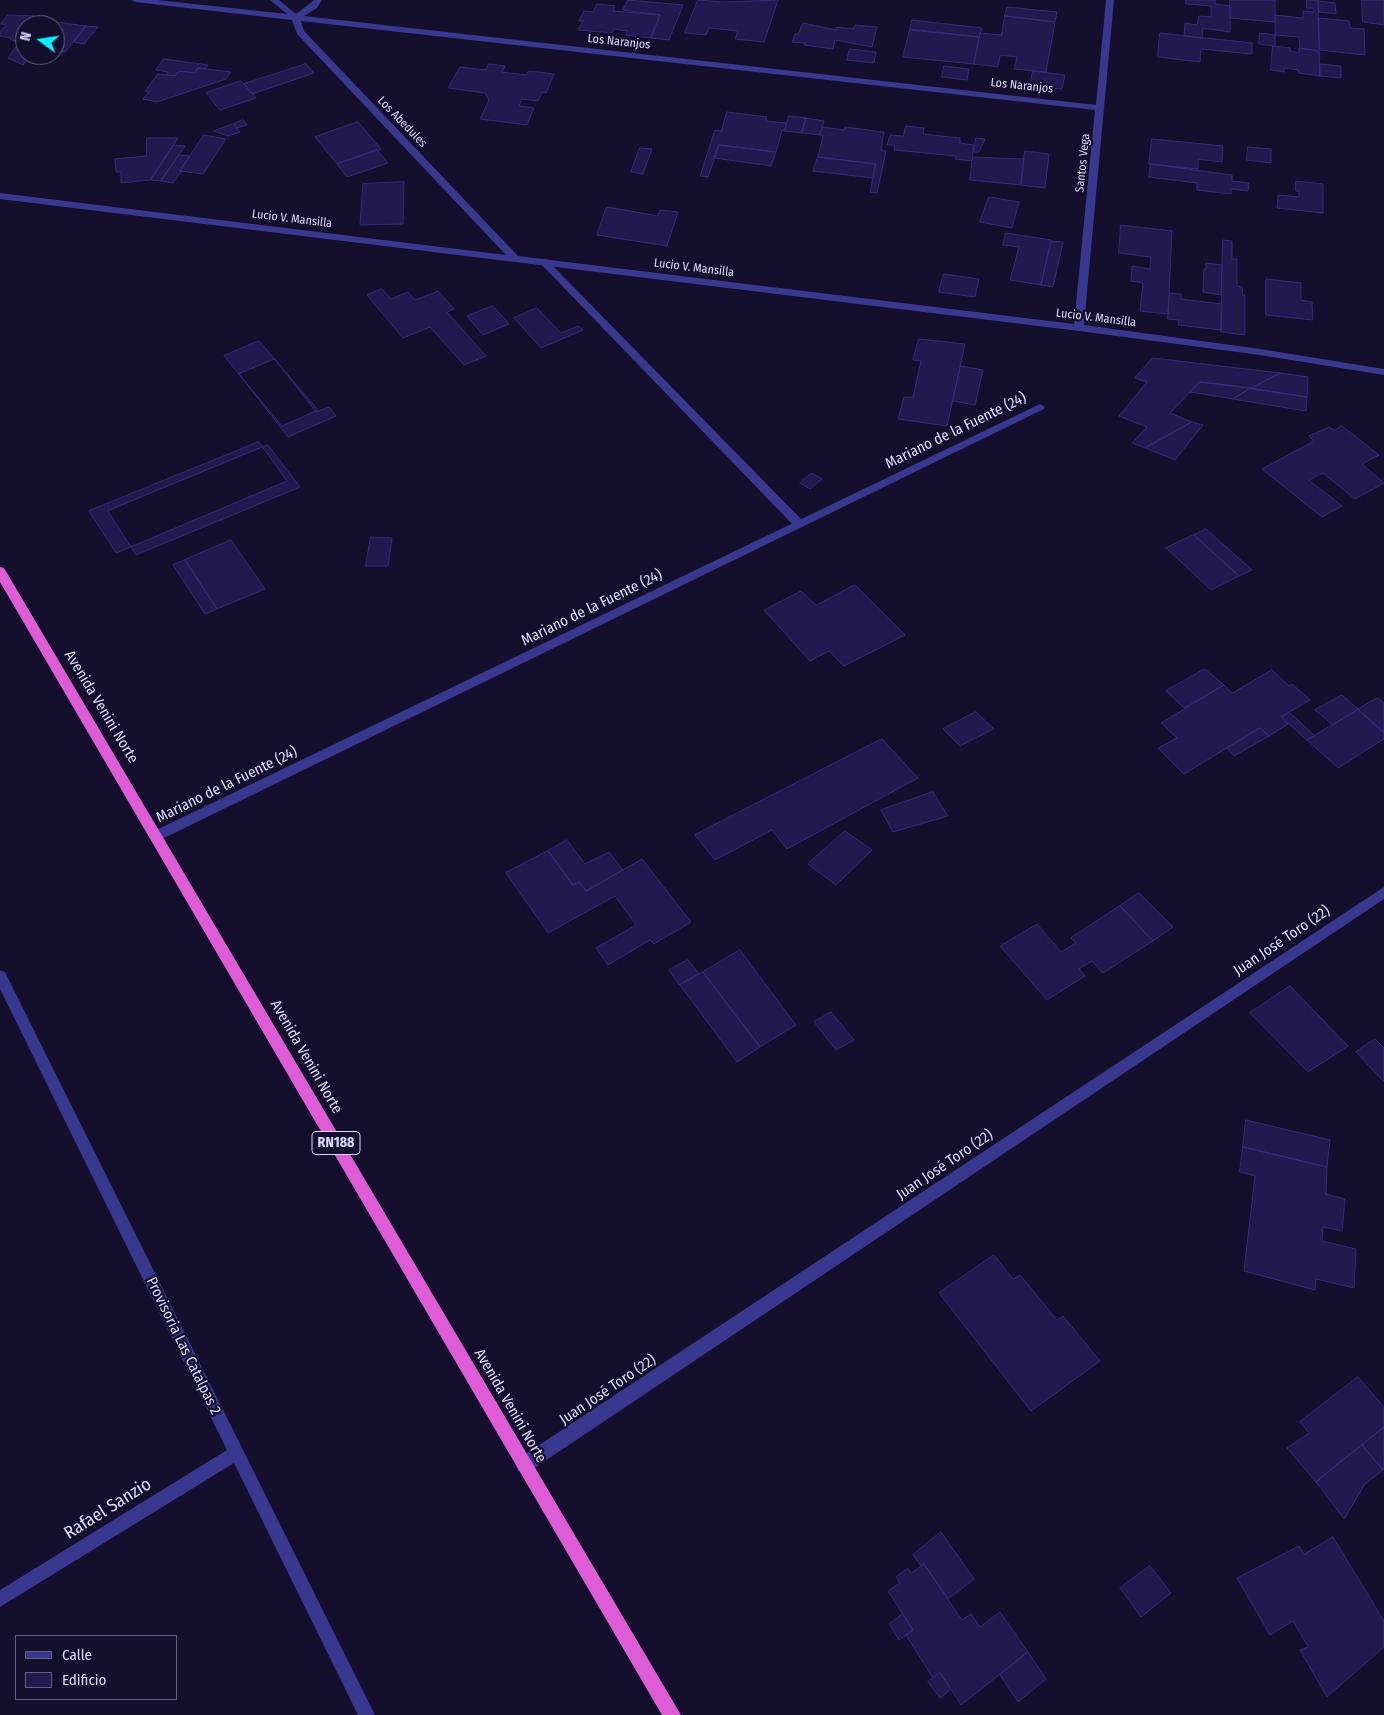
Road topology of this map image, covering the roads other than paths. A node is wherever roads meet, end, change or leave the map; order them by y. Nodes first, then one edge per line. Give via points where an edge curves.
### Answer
1 (135, 0) edge
2 (274, 0) edge
3 (318, 0) edge
4 (1110, 0) edge
5 (296, 18) junction
6 (1101, 108) junction
7 (0, 196) edge
8 (516, 260) junction
9 (544, 262) junction
10 (1079, 328) junction
11 (1384, 372) edge
12 (1040, 407) dead end
13 (799, 524) junction
14 (0, 571) edge
15 (156, 836) junction
16 (1384, 892) edge
17 (0, 976) edge
18 (236, 1453) junction
19 (524, 1465) junction
20 (0, 1599) edge
21 (367, 1715) edge
22 (672, 1715) edge

1 - 5 street, Los Naranjos
2 - 5 street, Los Abedules
3 - 5 street
4 - 6 street, Santos Vega
5 - 6 street, Los Naranjos
5 - 8 street, Los Abedules via 300,32
6 - 10 street, Santos Vega
7 - 8 street, Lucio V. Mansilla
8 - 9 street, Lucio V. Mansilla
9 - 10 street, Lucio V. Mansilla
9 - 13 street
10 - 11 street, Lucio V. Mansilla
12 - 13 street, Mariano de la Fuente (24)
13 - 15 street, Mariano de la Fuente (24)
14 - 15 highway, Avenida Venini Norte / RN188
15 - 19 highway, Avenida Venini Norte / RN188
16 - 19 street, Juan José Toro (22)
17 - 18 street, Provisoria Las Catalpas 2
18 - 20 street, Rafael Sanzio
18 - 21 street, Provisoria Las Catalpas 2
19 - 22 highway, Avenida Venini Norte / RN188

